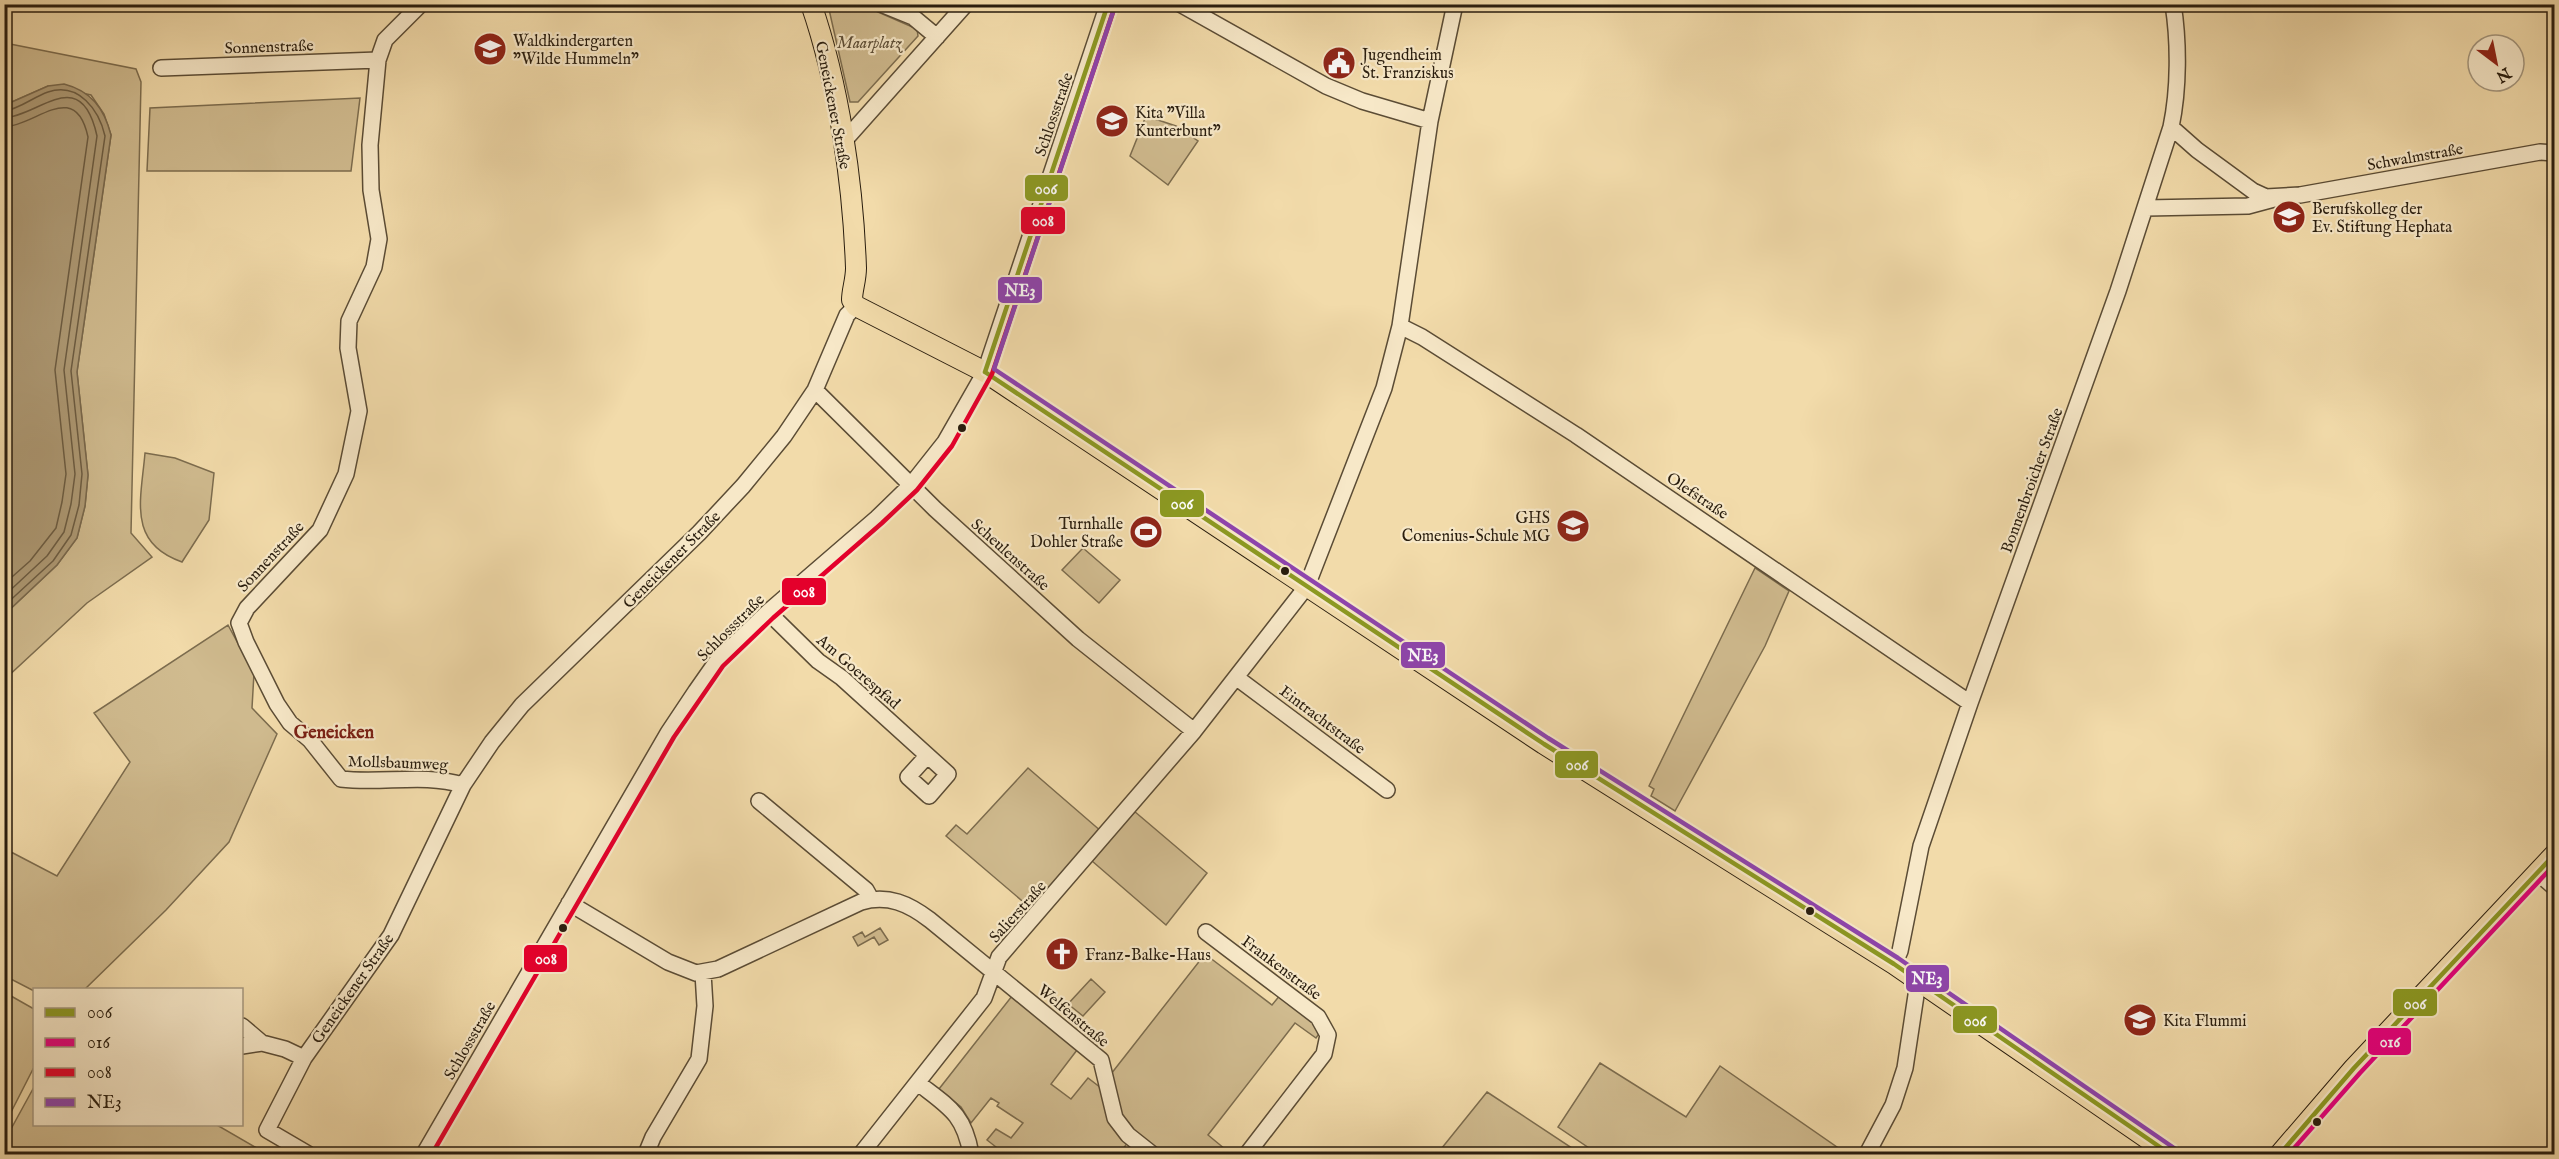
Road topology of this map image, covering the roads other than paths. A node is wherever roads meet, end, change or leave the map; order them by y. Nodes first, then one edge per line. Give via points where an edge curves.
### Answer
1 (421, 4) edge
2 (811, 4) edge
3 (881, 4) edge
4 (966, 4) edge
5 (1108, 4) edge
6 (1180, 4) edge
7 (1455, 4) edge
8 (2173, 4) edge
9 (937, 37) junction
10 (378, 60) junction
11 (161, 68) dead end
12 (1430, 121) junction
13 (2170, 127) junction
14 (844, 141) junction
15 (2554, 153) edge
16 (2281, 198) junction
17 (2146, 208) junction
18 (856, 306) junction
19 (1400, 326) junction
20 (985, 372) junction
21 (815, 390) junction
22 (910, 484) junction
23 (1307, 586) junction
24 (768, 612) junction
25 (239, 623) joint
26 (1237, 678) junction
27 (1970, 703) junction
28 (1194, 731) junction
29 (927, 756) dead end
30 (463, 785) junction
31 (1387, 790) dead end
32 (759, 801) dead end
33 (2554, 855) edge
34 (2539, 873) junction
35 (2554, 887) edge
36 (870, 899) junction
37 (569, 903) junction
38 (1206, 932) dead end
39 (1894, 964) junction
40 (993, 971) junction
41 (703, 973) junction
42 (1918, 981) junction
43 (243, 1027) edge
44 (262, 1043) junction
45 (243, 1047) edge
46 (304, 1058) junction
47 (918, 1083) junction
48 (308, 1155) edge
49 (424, 1155) edge
50 (646, 1155) edge
51 (861, 1155) edge
52 (971, 1155) edge
53 (1152, 1155) edge
54 (1247, 1155) edge
55 (1867, 1155) edge
56 (2170, 1155) edge
57 (2280, 1155) edge

1 - 10 street, Sonnenstraße via 385,40
2 - 14 main road, Geneickener Straße
3 - 9 street via 913,17
4 - 9 street
5 - 20 street, Schlossstraße
6 - 12 street via 1326,86
7 - 12 street, Salierstraße
8 - 13 street, Bonnenbroicher Straße via 2176,58
9 - 14 street
10 - 11 street, Sonnenstraße
10 - 25 street, Sonnenstraße via 370,145 371,190 380,239 374,267 349,321 348,348 359,411 346,474 320,530 247,608
12 - 19 street, Salierstraße
13 - 16 street, Schwalmstraße via 2242,185 2266,197
13 - 17 street, Bonnenbroicher Straße
14 - 18 main road, Geneickener Straße via 856,269 852,300
15 - 16 street, Schwalmstraße via 2540,152
16 - 17 street, Schwalmstraße via 2248,206
17 - 27 street, Bonnenbroicher Straße
18 - 20 main road
18 - 21 street, Geneickener Straße via 847,315
19 - 23 street, Salierstraße via 1384,388
19 - 27 street, Olefstraße via 1586,441
20 - 22 street, Schlossstraße via 945,442
20 - 23 main road
21 - 22 street, Scheulenstraße
21 - 30 street, Geneickener Straße via 743,486 522,705
22 - 24 street, Schlossstraße via 878,518
22 - 28 street, Scheulenstraße via 1078,639
23 - 26 street, Salierstraße
23 - 39 main road via 1544,744
24 - 29 street, Am Goerespfad
24 - 37 street, Schlossstraße via 717,661 696,691
25 - 30 street, Mollsbaumweg via 277,704 341,779 443,779
26 - 28 street, Salierstraße
26 - 31 street, Eintrachtstraße
27 - 39 street, Bonnenbroicher Straße via 1921,846
28 - 40 street, Salierstraße via 999,957
30 - 46 street, Geneickener Straße via 391,935
32 - 36 street via 866,890
33 - 34 main road
34 - 35 street
34 - 57 main road via 2354,1068
36 - 40 street, Welfenstraße via 899,901 918,911
36 - 41 street via 731,964
37 - 41 street via 676,967
37 - 49 street, Schlossstraße
38 - 54 street, Frankenstraße via 1318,1017 1328,1035 1324,1054
39 - 42 main road
40 - 47 street, Salierstraße via 984,998
40 - 53 street, Welfenstraße via 1101,1060 1115,1118
41 - 50 street via 705,1006 699,1059
42 - 55 street via 1905,1068 1893,1105
42 - 56 main road
43 - 44 street, Geneickener Straße
44 - 45 street, Geneickener Straße
44 - 46 street, Geneickener Straße
46 - 48 street, Geneickener Straße via 267,1130
47 - 51 street, Salierstraße
47 - 52 street via 956,1112

